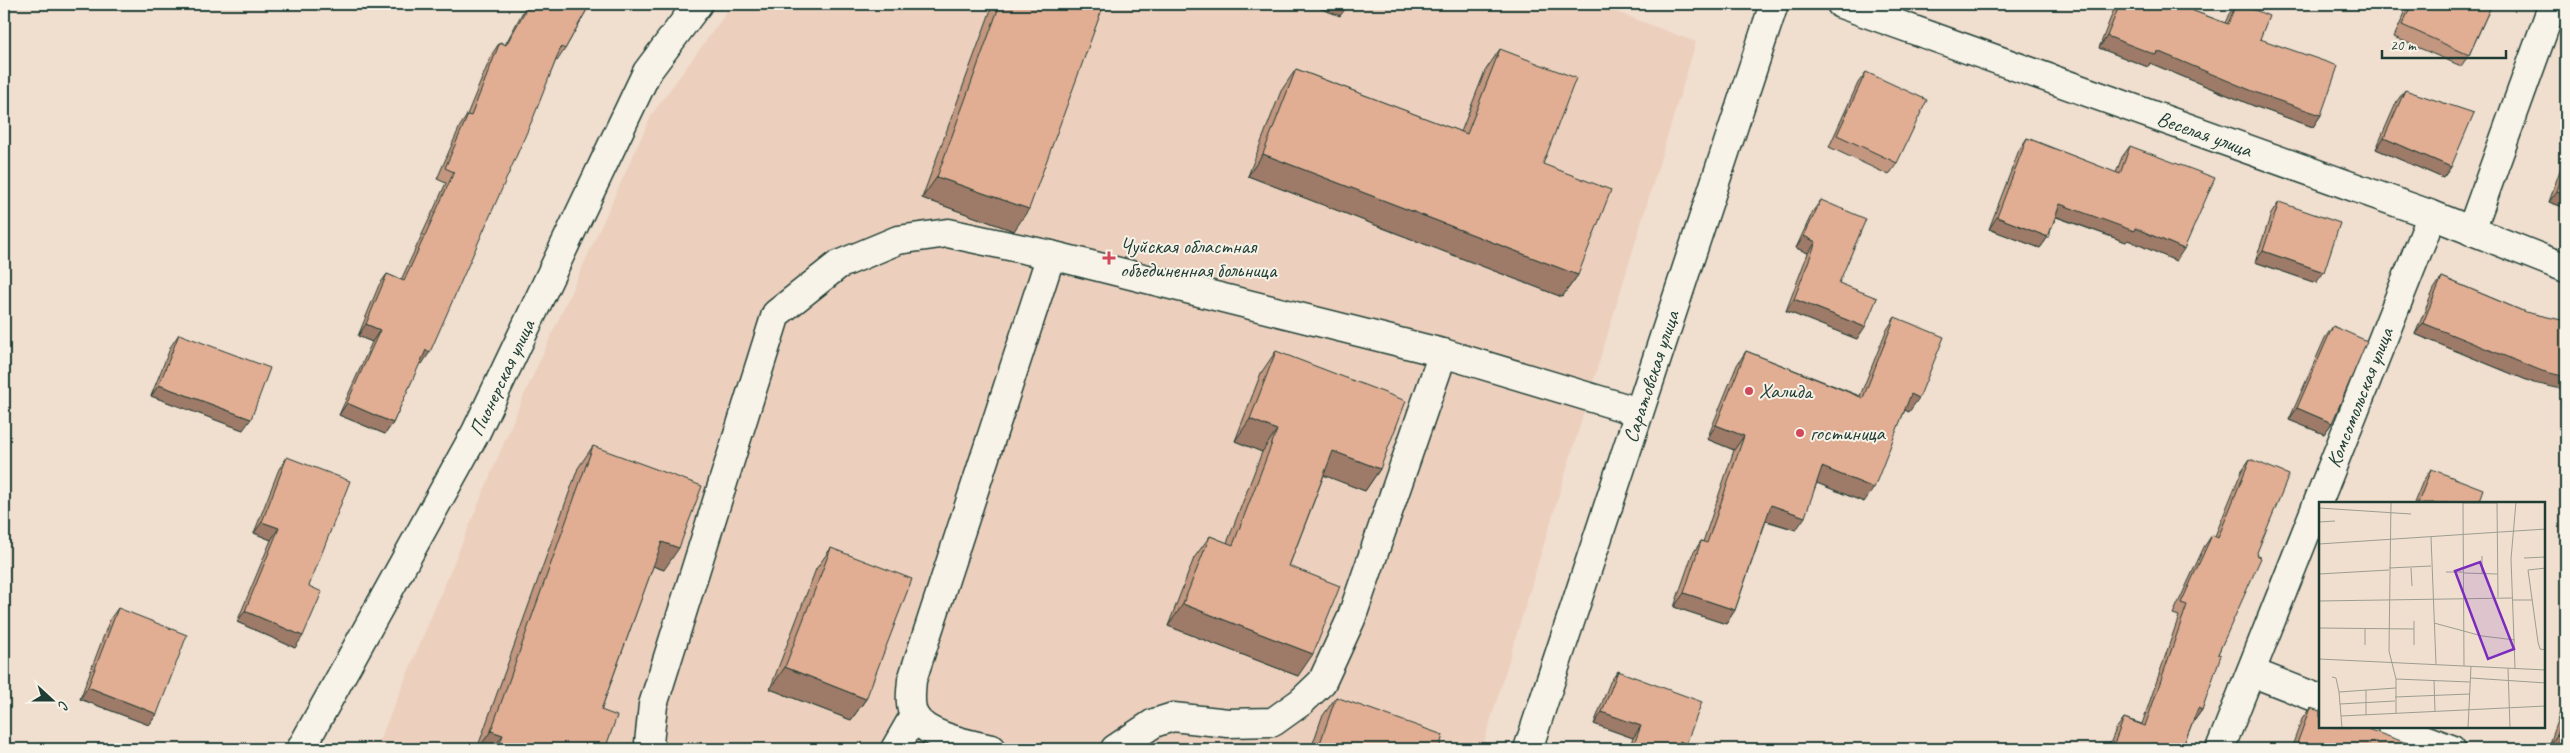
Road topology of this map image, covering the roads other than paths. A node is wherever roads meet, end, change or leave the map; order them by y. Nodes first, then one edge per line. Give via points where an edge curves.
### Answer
1 (698, 4) edge
2 (1774, 4) edge
3 (1841, 4) edge
4 (2553, 4) edge
5 (2432, 215) junction
6 (2471, 231) junction
7 (1051, 255) junction
8 (2566, 268) edge
9 (1444, 353) junction
10 (1640, 412) junction
11 (2251, 672) junction
12 (2319, 699) edge
13 (914, 716) junction
14 (2395, 728) edge
15 (301, 749) edge
16 (652, 749) edge
17 (895, 749) edge
18 (992, 749) edge
19 (1115, 749) edge
20 (1528, 749) edge
21 (2220, 749) edge
22 (2450, 749) edge

1 - 15 street, Пионерская улица via 646,72 476,432
2 - 10 street, Саратовская улица
3 - 5 street, Веселая улица
4 - 6 street
5 - 6 street, Веселая улица
5 - 11 street, Комсомольская улица
6 - 8 street, Веселая улица
7 - 9 street
7 - 13 street via 912,680 910,697
7 - 16 street via 948,233 898,240 838,265 776,314 653,705 649,743
9 - 10 street
9 - 19 street via 1351,619 1322,682 1273,722 1228,723 1173,717 1154,724
10 - 20 street, Саратовская улица
11 - 12 street
11 - 21 street, Комсомольская улица
13 - 17 street
13 - 18 street via 925,728
14 - 22 street

